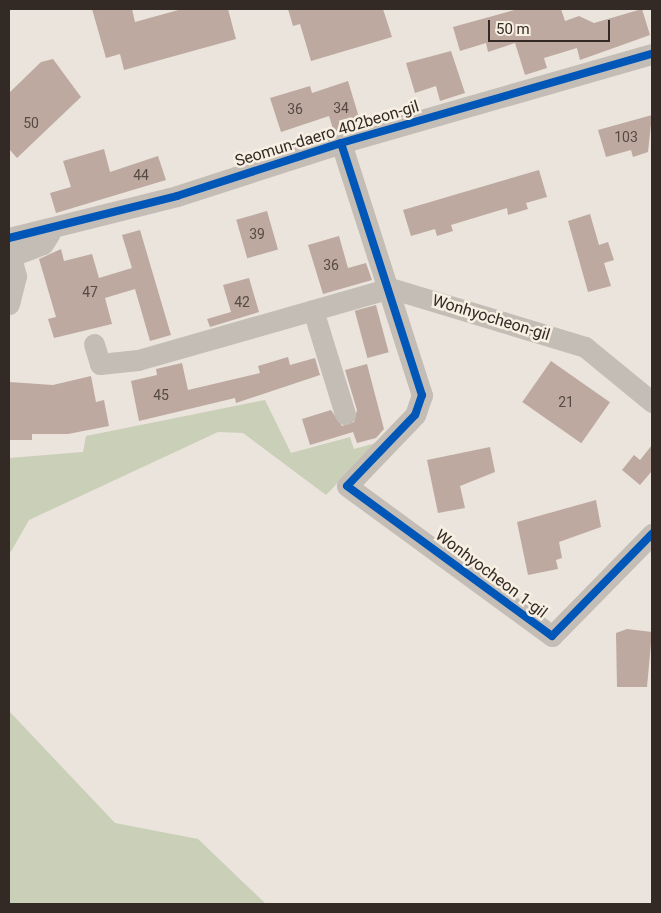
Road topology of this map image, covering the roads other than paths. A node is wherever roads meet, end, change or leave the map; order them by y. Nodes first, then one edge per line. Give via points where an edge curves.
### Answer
1 (652, 54) edge
2 (341, 143) junction
3 (9, 251) edge
4 (390, 288) junction
5 (9, 304) edge
6 (313, 310) junction
7 (94, 344) dead end
8 (652, 402) edge
9 (345, 414) dead end
10 (652, 534) edge

1 - 2 street, Seomun-daero 402beon-gil
2 - 3 street, Seomun-daero 402beon-gil via 52,229
2 - 4 street
3 - 5 street, Seomun-daero 402beon-gil via 16,276
4 - 6 street
4 - 8 street, Wonhyocheon-gil via 585,347
4 - 10 street, Wonhyocheon 1-gil via 422,395 415,415 347,486 552,636
6 - 7 street via 138,360 100,364
6 - 9 street

